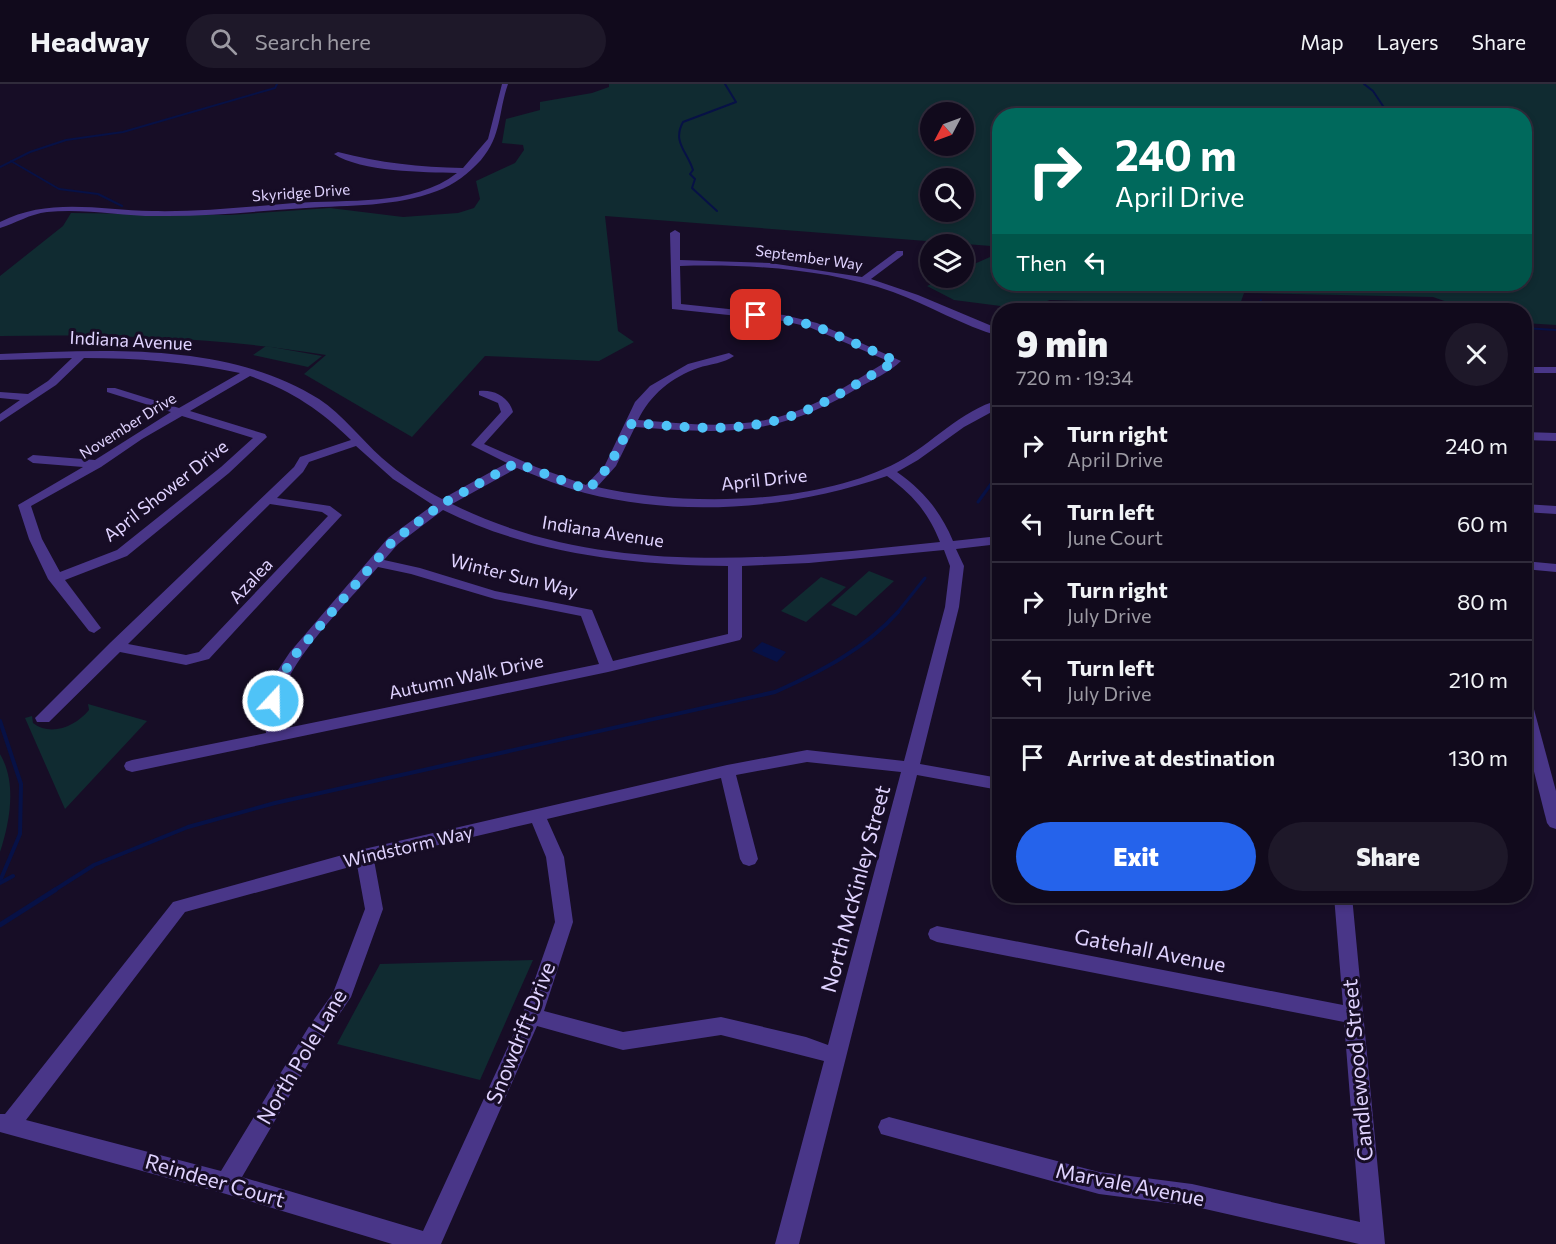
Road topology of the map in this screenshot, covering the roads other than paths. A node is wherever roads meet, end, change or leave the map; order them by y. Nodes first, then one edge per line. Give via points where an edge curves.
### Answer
1 (505, 84) edge
2 (338, 154) dead end
3 (465, 171) junction
4 (0, 225) edge
5 (675, 233) dead end
6 (900, 253) dead end
7 (676, 263) junction
8 (864, 280) junction
9 (992, 330) edge
10 (81, 355) junction
11 (729, 356) dead end
12 (0, 357) edge
13 (1532, 370) edge
14 (1556, 370) edge
15 (248, 373) junction
16 (111, 390) dead end
17 (483, 393) dead end
18 (0, 395) edge
19 (31, 398) junction
20 (992, 406) edge
21 (179, 412) junction
22 (0, 419) edge
23 (632, 423) junction
24 (1532, 436) edge
25 (1556, 437) edge
26 (362, 444) junction
27 (33, 459) dead end
28 (516, 463) junction
29 (97, 464) junction
30 (889, 472) junction
31 (588, 490) junction
32 (267, 500) junction
33 (442, 504) junction
34 (1532, 508) edge
35 (1556, 510) edge
36 (992, 541) edge
37 (948, 545) junction
38 (375, 562) junction
39 (735, 563) junction
40 (1532, 566) edge
41 (1556, 568) edge
42 (55, 579) junction
43 (93, 628) dead end
44 (115, 646) junction
45 (608, 668) junction
46 (44, 718) dead end
47 (1532, 732) edge
48 (274, 738) junction
49 (132, 766) dead end
50 (910, 768) junction
51 (727, 771) junction
52 (992, 783) edge
53 (537, 816) junction
54 (1556, 823) edge
55 (364, 856) junction
56 (749, 859) dead end
57 (1345, 903) edge
58 (938, 934) dead end
59 (1353, 1015) junction
60 (532, 1016) junction
61 (835, 1056) junction
62 (4, 1124) edge
63 (889, 1127) dead end
64 (226, 1183) junction
65 (1373, 1240) edge
66 (429, 1244) edge
67 (787, 1244) edge

1 - 3 street, Skyridge Drive via 490,143
2 - 3 street via 381,166
3 - 4 street, Skyridge Drive via 432,190 399,199 177,213 67,208 34,212
5 - 7 street
6 - 8 street
7 - 8 street, September Way via 733,263
7 - 23 street via 676,306 813,325 896,361 816,406 765,424 705,428
8 - 9 street, September Way
10 - 12 street, Indiana Avenue
10 - 15 street, Indiana Avenue via 177,359
10 - 19 street
11 - 23 street via 672,375 641,402
13 - 14 street
15 - 21 street, November Drive
15 - 26 street, Indiana Avenue via 313,401
16 - 21 street
17 - 28 street, April Drive via 502,400 507,412 477,445
18 - 19 street
19 - 22 street
20 - 30 street, April Drive
21 - 29 street, November Drive
21 - 42 street, April Shower Drive via 261,437 122,553
23 - 31 street via 609,466
24 - 25 street
26 - 32 street via 299,469
26 - 33 street, Indiana Avenue via 402,480
27 - 29 street
28 - 31 street, April Drive
28 - 33 street
29 - 42 street, November Drive via 24,505 40,553
30 - 31 street, April Drive via 850,486 758,501 675,502
30 - 37 street, North McKinley Street via 927,504
32 - 44 street
32 - 44 street, Azalea via 325,509 336,515 204,656 186,660
33 - 38 street via 393,541
33 - 39 street, Indiana Avenue via 497,527 572,548 646,559
34 - 35 street
36 - 37 street, Indiana Avenue
37 - 39 street, Indiana Avenue
37 - 50 street, North McKinley Street via 957,566 952,607
38 - 45 street, Winter Sun Way via 545,607 587,613
38 - 48 street via 295,655 280,679 273,701
39 - 45 street, Autumn Walk Drive via 735,637
40 - 41 street
42 - 43 street
44 - 46 street
45 - 48 street, Autumn Walk Drive
47 - 54 street
48 - 49 street, Autumn Walk Drive
50 - 51 street, Windstorm Way via 807,756
50 - 52 street, Windstorm Way
50 - 61 street, North McKinley Street
51 - 53 street, Windstorm Way
51 - 56 street
53 - 55 street, Windstorm Way
53 - 60 street, Snowdrift Drive via 555,857 564,922
55 - 62 street, Windstorm Way via 179,907
55 - 64 street, North Pole Lane via 374,909 341,997
57 - 59 street, Candlewood Street
58 - 59 street, Gatehall Avenue
59 - 65 street, Candlewood Street
60 - 61 street via 623,1041 721,1026
60 - 66 street, Snowdrift Drive
61 - 67 street, North McKinley Street
62 - 64 street, Reindeer Court
63 - 65 street, Marvale Avenue via 1099,1183 1192,1195
64 - 66 street, Reindeer Court

